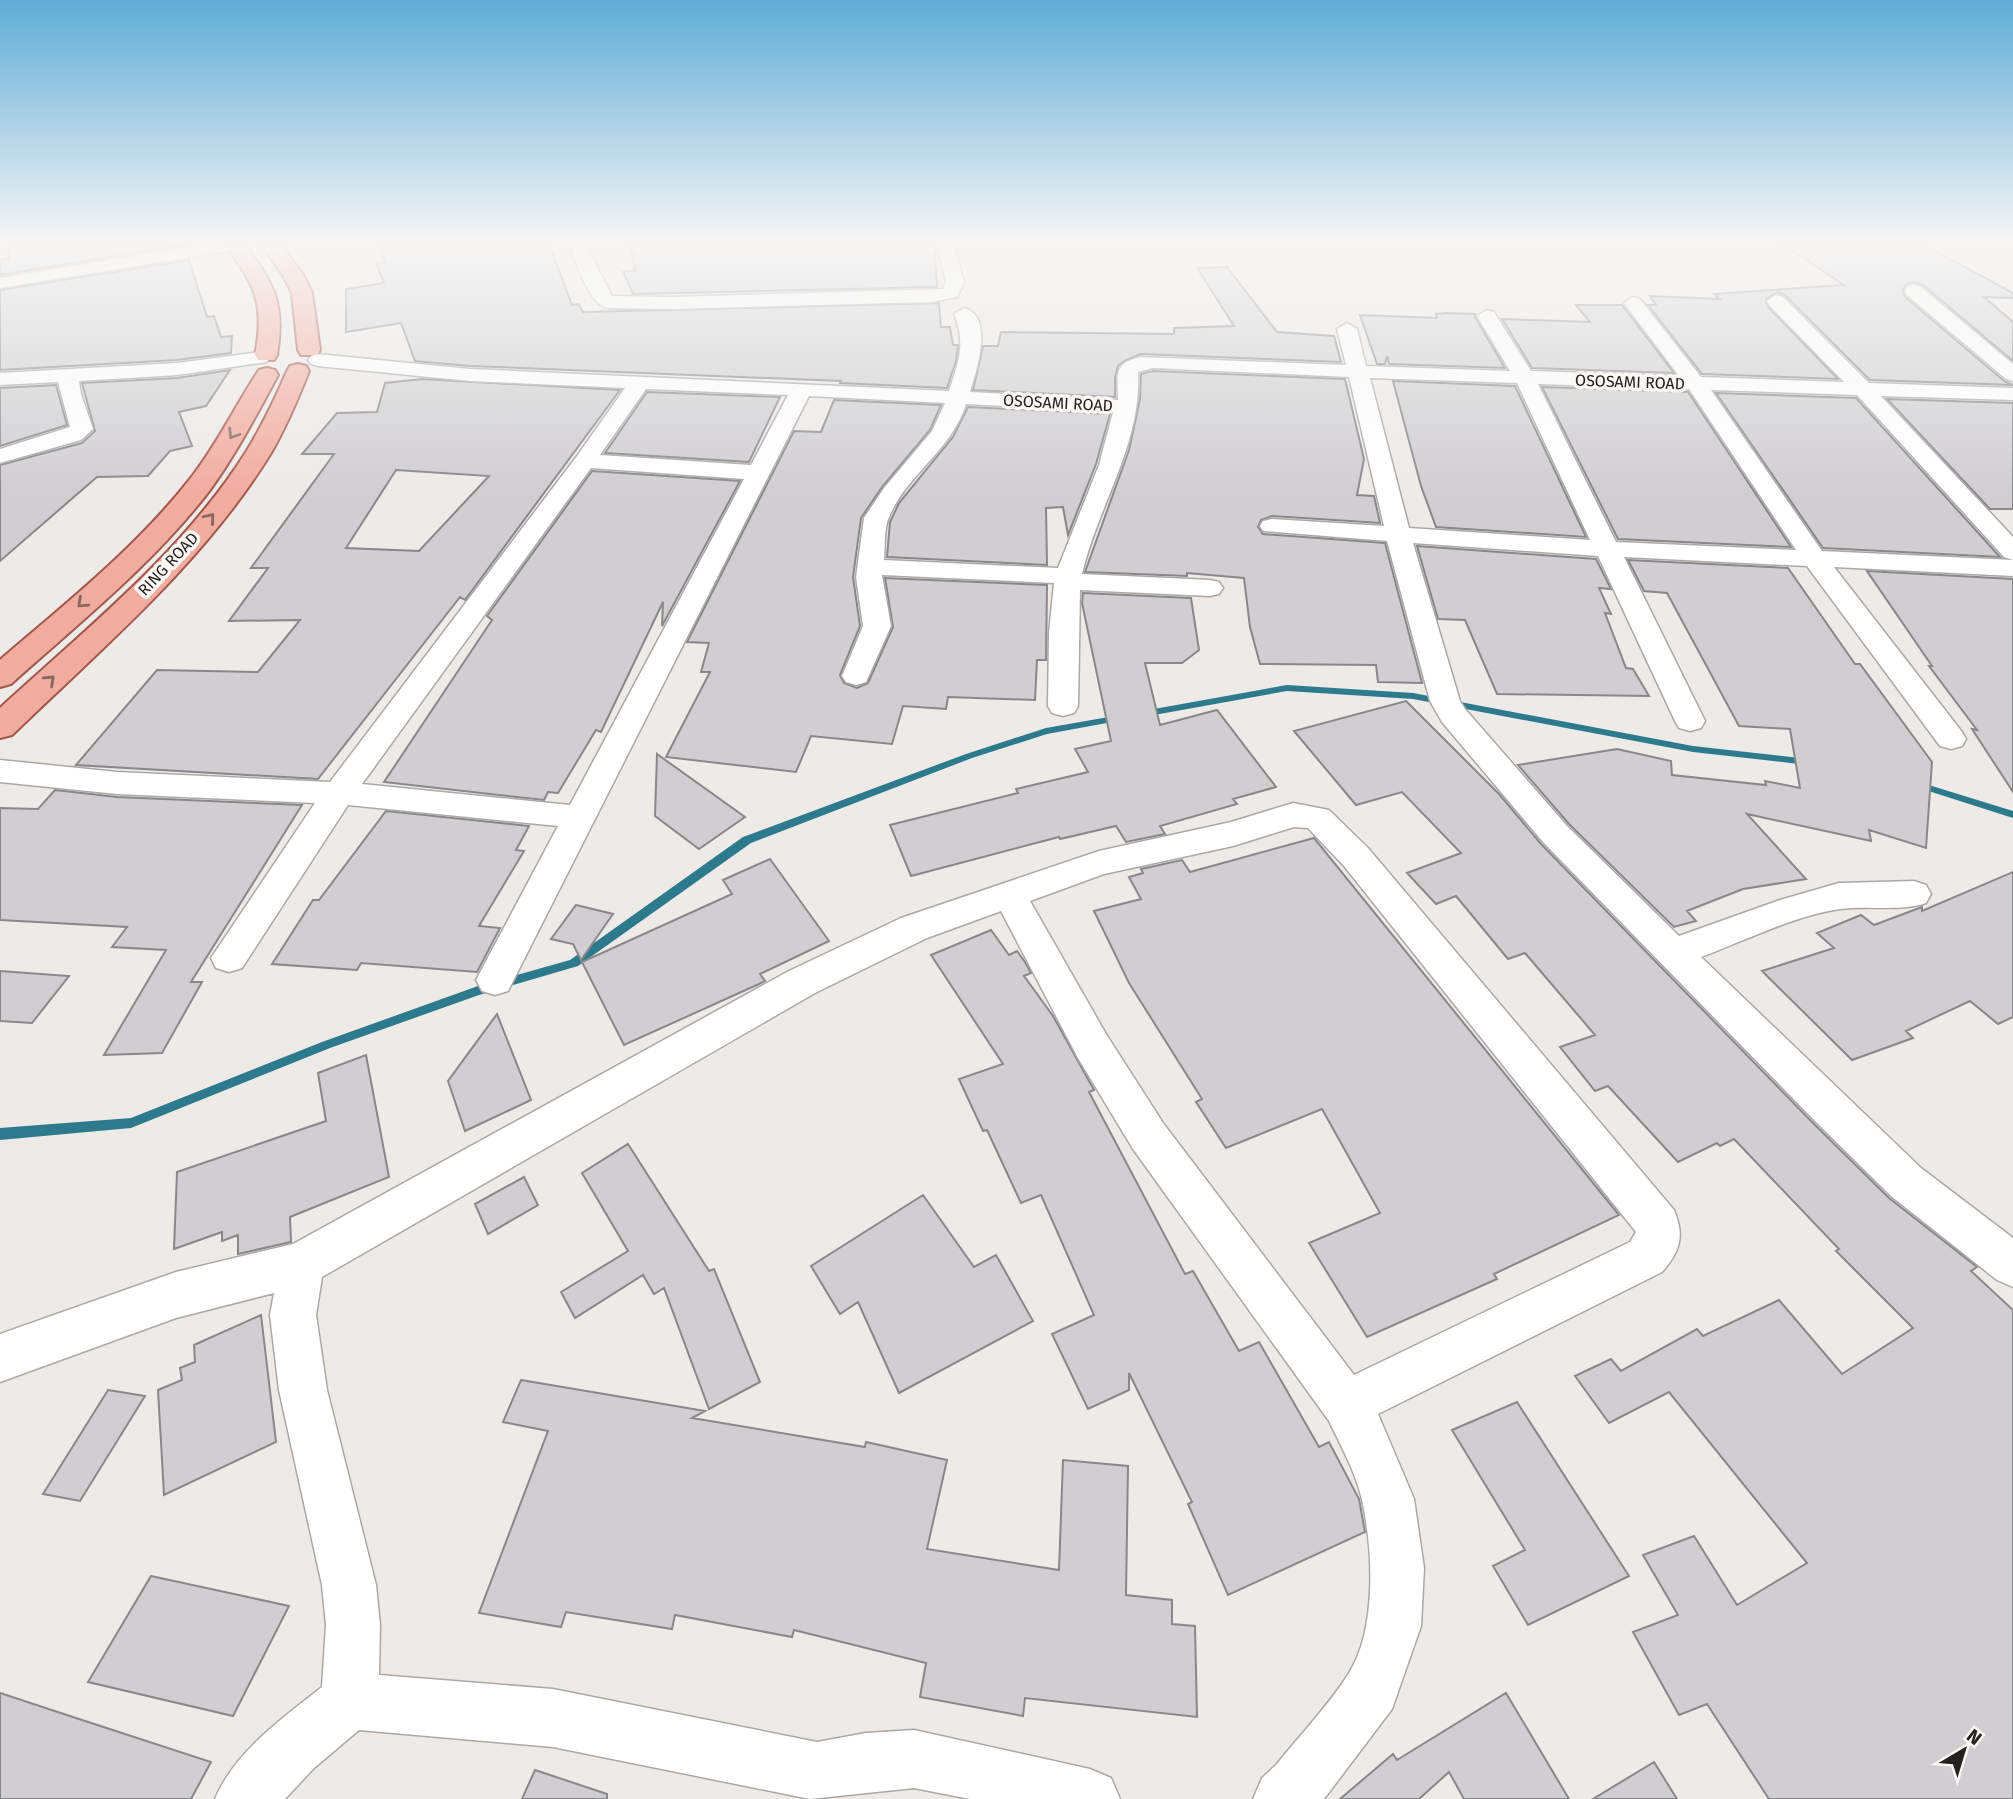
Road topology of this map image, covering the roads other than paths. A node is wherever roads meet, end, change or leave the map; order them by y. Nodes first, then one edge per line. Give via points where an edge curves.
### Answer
1 (272, 325) edge
2 (305, 325) edge
3 (968, 325) edge
4 (1492, 325) edge
5 (1650, 325) edge
6 (1800, 325) edge
7 (1954, 325) edge
8 (1346, 329) dead end
9 (309, 362) junction
10 (262, 364) junction
11 (1356, 371) junction
12 (68, 375) junction
13 (2013, 375) edge
14 (1525, 378) junction
15 (0, 379) edge
16 (639, 383) junction
17 (1696, 384) junction
18 (802, 389) junction
19 (1864, 390) junction
20 (2013, 394) edge
21 (959, 397) junction
22 (1125, 406) junction
23 (0, 456) edge
24 (585, 461) junction
25 (760, 473) junction
26 (1272, 526) dead end
27 (1398, 534) junction
28 (1609, 549) junction
29 (2013, 552) edge
30 (1813, 557) junction
31 (870, 567) junction
32 (2013, 568) edge
33 (1068, 579) junction
34 (1210, 588) dead end
35 (856, 676) dead end
36 (0, 677) edge
37 (1063, 706) dead end
38 (1690, 721) dead end
39 (0, 727) edge
40 (1951, 739) dead end
41 (0, 771) edge
42 (339, 793) junction
43 (579, 817) junction
44 (1914, 894) dead end
45 (1010, 896) junction
46 (1672, 953) junction
47 (229, 958) dead end
48 (495, 980) dead end
49 (301, 1264) junction
50 (2013, 1265) edge
51 (0, 1358) edge
52 (1346, 1404) junction
53 (350, 1701) junction
54 (813, 1785) edge
55 (245, 1799) edge
56 (1090, 1799) edge
57 (1283, 1799) edge

1 - 10 main road, RING ROAD
2 - 9 main road
3 - 21 street via 972,352
4 - 14 street
5 - 17 street
6 - 19 street
7 - 13 street
8 - 11 street
9 - 10 main road via 288,349
9 - 16 street, OSOSAMI ROAD
39 -> 9 main road, RING ROAD via 143,592 196,535 254,459
10 - 12 street
10 -> 36 main road, RING ROAD via 215,463 190,497 98,589
11 - 14 street, OSOSAMI ROAD
11 - 22 street, OSOSAMI ROAD via 1140,363 1128,369 1129,400
11 - 27 street
12 - 15 street
12 - 23 street via 82,429
14 - 17 street, OSOSAMI ROAD
14 - 28 street
16 - 18 street, OSOSAMI ROAD
16 - 24 street
17 - 19 street, OSOSAMI ROAD
17 - 30 street
18 - 21 street, OSOSAMI ROAD
18 - 25 street
19 - 20 street, OSOSAMI ROAD
19 - 29 street
21 - 22 street, OSOSAMI ROAD
21 - 31 street via 942,434 876,518
22 - 33 street via 1117,445
24 - 25 street
24 - 42 street
25 - 43 street
26 - 27 street
27 - 28 street
27 - 46 street via 1445,701 1453,715 1555,834
28 - 30 street
28 - 38 street
30 - 32 street
30 - 40 street
31 - 33 street
31 - 35 street via 877,626
33 - 34 street
33 - 37 street
41 - 42 street via 117,783
42 - 43 street
42 - 47 street
43 - 48 street
44 - 46 street via 1839,896 1792,908
45 - 49 street via 914,928 802,982
45 - 52 street via 1091,1046 1148,1136
45 - 52 street via 1099,863 1233,834 1293,815 1317,818 1365,867 1658,1225 1658,1244 1646,1257
46 - 50 street via 1906,1182
49 - 51 street via 176,1295
49 - 53 street via 293,1315 303,1390 349,1586 353,1625
52 - 57 street via 1388,1499 1397,1568 1394,1626 1371,1689
53 - 54 street via 553,1718
53 - 55 street via 293,1747
54 - 56 street via 866,1762 914,1759

